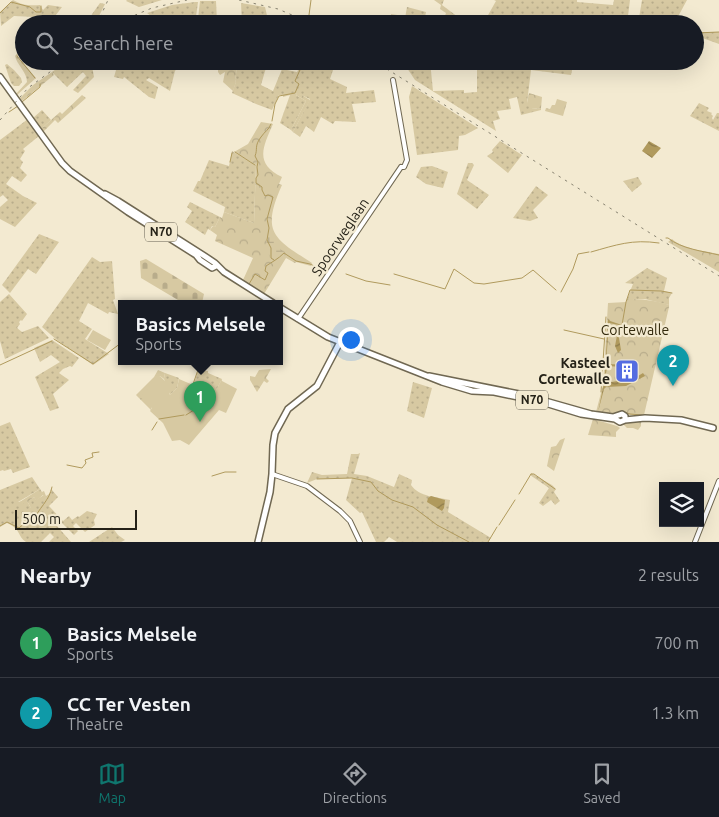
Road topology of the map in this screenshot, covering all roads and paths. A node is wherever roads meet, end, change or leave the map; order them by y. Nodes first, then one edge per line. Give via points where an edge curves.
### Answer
1 (0, 76) edge
2 (392, 80) dead end
3 (268, 300) edge
4 (283, 310) edge
5 (298, 319) junction
6 (342, 343) junction
7 (719, 431) edge
8 (272, 474) junction
9 (719, 481) edge
10 (258, 542) edge
11 (360, 542) edge
12 (695, 542) edge

1 - 3 main road, N70 via 66,167 129,212
2 - 5 street, Spoorweglaan via 404,162
4 - 5 main road, N70
5 - 6 main road, N70 via 322,335
6 - 7 main road, N70 via 457,384 550,402 617,418 621,422 625,418 691,422
6 - 8 main road via 317,386 286,411 275,433
8 - 10 main road
8 - 11 street via 306,485 334,506 350,521
9 - 12 street

